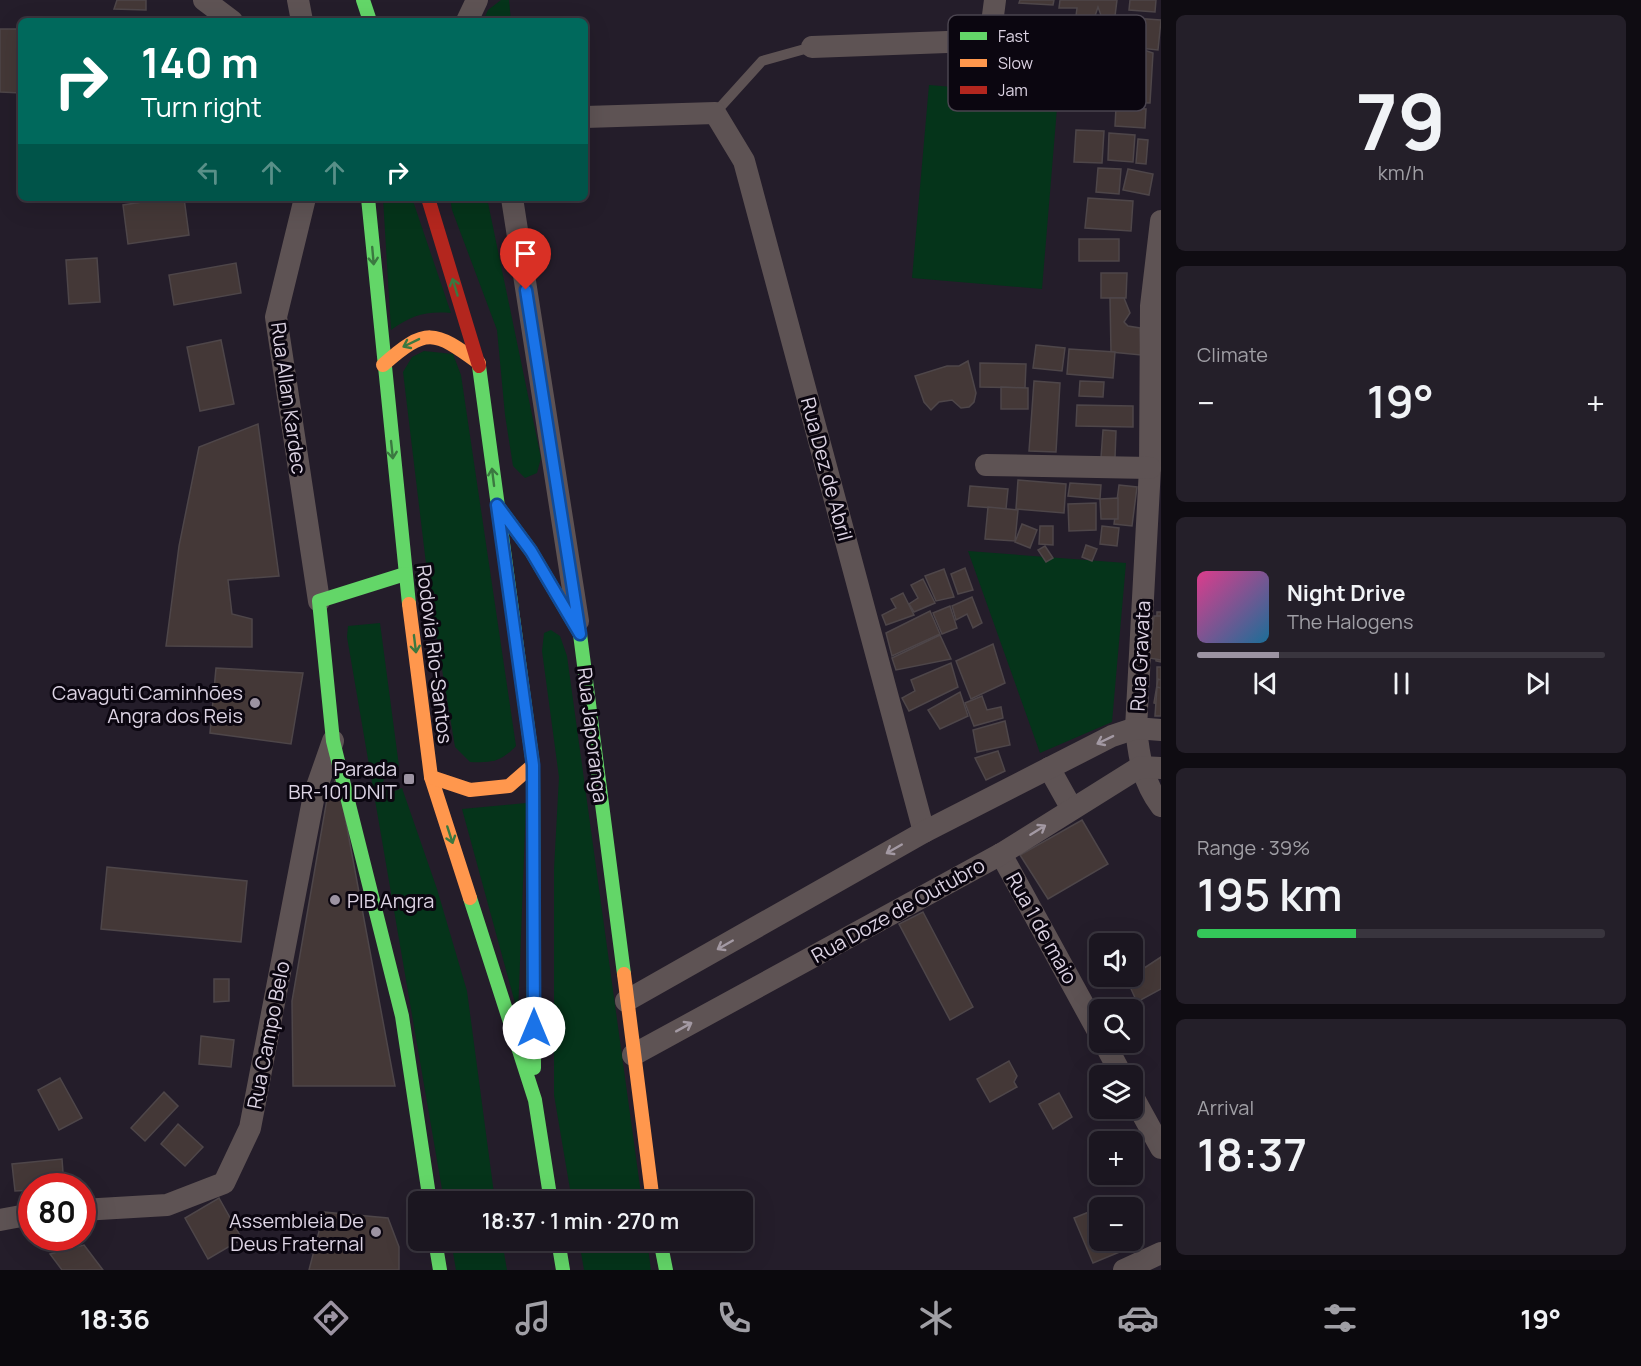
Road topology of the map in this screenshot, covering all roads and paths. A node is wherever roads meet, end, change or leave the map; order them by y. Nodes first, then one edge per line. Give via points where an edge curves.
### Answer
1 (204, 0) edge
2 (298, 0) edge
3 (363, 0) edge
4 (477, 0) edge
5 (995, 0) edge
6 (993, 15) edge
7 (228, 18) edge
8 (301, 18) edge
9 (369, 18) edge
10 (468, 18) edge
11 (948, 42) edge
12 (812, 47) joint
13 (715, 114) junction
14 (588, 117) edge
15 (304, 201) edge
16 (368, 201) edge
17 (429, 201) edge
18 (512, 201) edge
19 (1161, 221) edge
20 (1156, 306) edge
21 (479, 363) junction
22 (383, 365) junction
23 (986, 465) dead end
24 (1150, 468) junction
25 (497, 505) junction
26 (405, 574) junction
27 (319, 601) junction
28 (580, 634) junction
29 (1136, 728) junction
30 (1161, 730) edge
31 (333, 741) junction
32 (533, 765) junction
33 (1151, 767) edge
34 (1049, 768) junction
35 (431, 777) junction
36 (1161, 806) edge
37 (1072, 809) junction
38 (924, 832) junction
39 (1001, 854) junction
40 (626, 1001) junction
41 (1089, 1015) edge
42 (633, 1055) junction
43 (535, 1100) junction
44 (1143, 1115) edge
45 (1161, 1148) edge
46 (428, 1191) edge
47 (549, 1191) edge
48 (652, 1191) edge
49 (96, 1209) edge
50 (18, 1217) edge
51 (0, 1220) edge
52 (437, 1251) edge
53 (559, 1251) edge
54 (662, 1251) edge
55 (1161, 1253) edge
56 (440, 1270) edge
57 (562, 1270) edge
58 (666, 1270) edge
59 (1124, 1270) edge

1 - 7 street
2 - 8 street
3 - 9 main road
4 - 10 street
5 - 6 street
11 - 12 street
12 - 13 lane via 762,61
13 - 14 street
13 - 38 street, Rua Dez de Abril via 744,161
15 - 27 street, Rua Allan Kardec via 276,317
16 -> 22 main road, Rodovia Rio-Santos
21 -> 17 main road, Rodovia Rio-Santos
18 - 28 street, Rua Japoranga
19 - 20 street, Rua Gravata
20 - 24 street, Rua Gravata
21 -> 22 main road via 434,335 408,342
25 -> 21 main road, Rodovia Rio-Santos
22 -> 26 main road, Rodovia Rio-Santos
23 - 24 street
24 - 29 street, Rua Gravata
25 - 28 main road via 531,551
25 - 32 main road, Rodovia Rio-Santos
26 - 27 main road
26 -> 35 main road, Rodovia Rio-Santos
27 - 31 main road
28 - 40 main road, Rua Japoranga
29 - 30 street
29 - 33 street, Rua Gravata
29 -> 34 street
31 - 46 main road via 402,1016
31 - 49 street, Rua Campo Belo via 314,795 250,1128 224,1183 167,1206
32 - 35 main road via 510,786 470,790
32 - 43 main road, Rodovia Rio-Santos
33 - 36 street, Rua Gravata via 1150,792
33 - 37 street, Rua Doze de Outubro
34 - 37 street
34 - 38 street
35 -> 43 main road, Rodovia Rio-Santos
39 -> 37 street, Rua Doze de Outubro
38 -> 40 street
39 - 41 street, Rua 1 de maio
42 -> 39 street, Rua Doze de Outubro
40 - 42 main road, Rua Japoranga
42 - 48 main road, Rua Japoranga
43 - 47 main road, Rodovia Rio-Santos
44 - 45 street
50 - 51 street
52 - 56 main road
53 - 57 main road
54 - 58 main road
55 - 59 street

